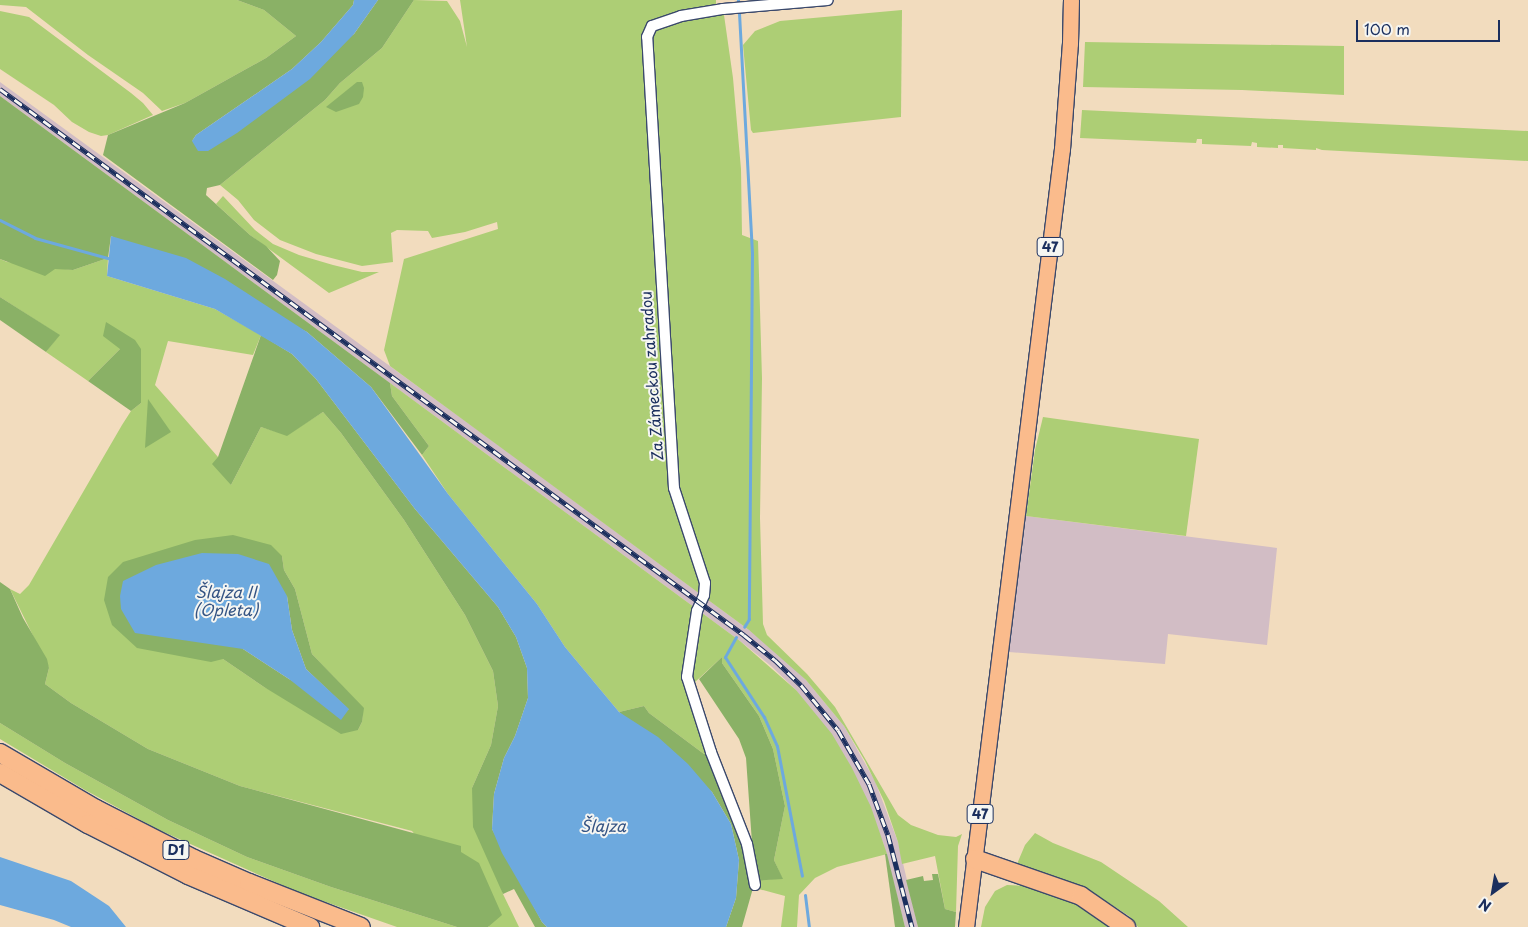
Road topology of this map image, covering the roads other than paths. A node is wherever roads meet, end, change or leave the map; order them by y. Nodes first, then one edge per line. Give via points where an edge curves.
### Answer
1 (828, 0) edge
2 (1071, 0) edge
3 (0, 753) edge
4 (0, 773) edge
5 (974, 859) junction
6 (755, 884) dead end
7 (1106, 912) junction
8 (310, 927) edge
9 (361, 927) edge
10 (966, 927) edge
11 (1120, 927) edge
12 (1126, 927) edge

1 - 6 street, Za Zámeckou zahradou via 681,16 652,26 647,37 674,488 705,582 687,677 711,752 747,844
2 - 5 main road, 47 via 1062,149
3 - 9 highway, D1 via 96,809 194,859
4 - 8 highway, D1 via 171,867
5 - 7 highway via 1065,889
5 - 10 main road, 47
7 - 11 highway
7 - 12 highway

